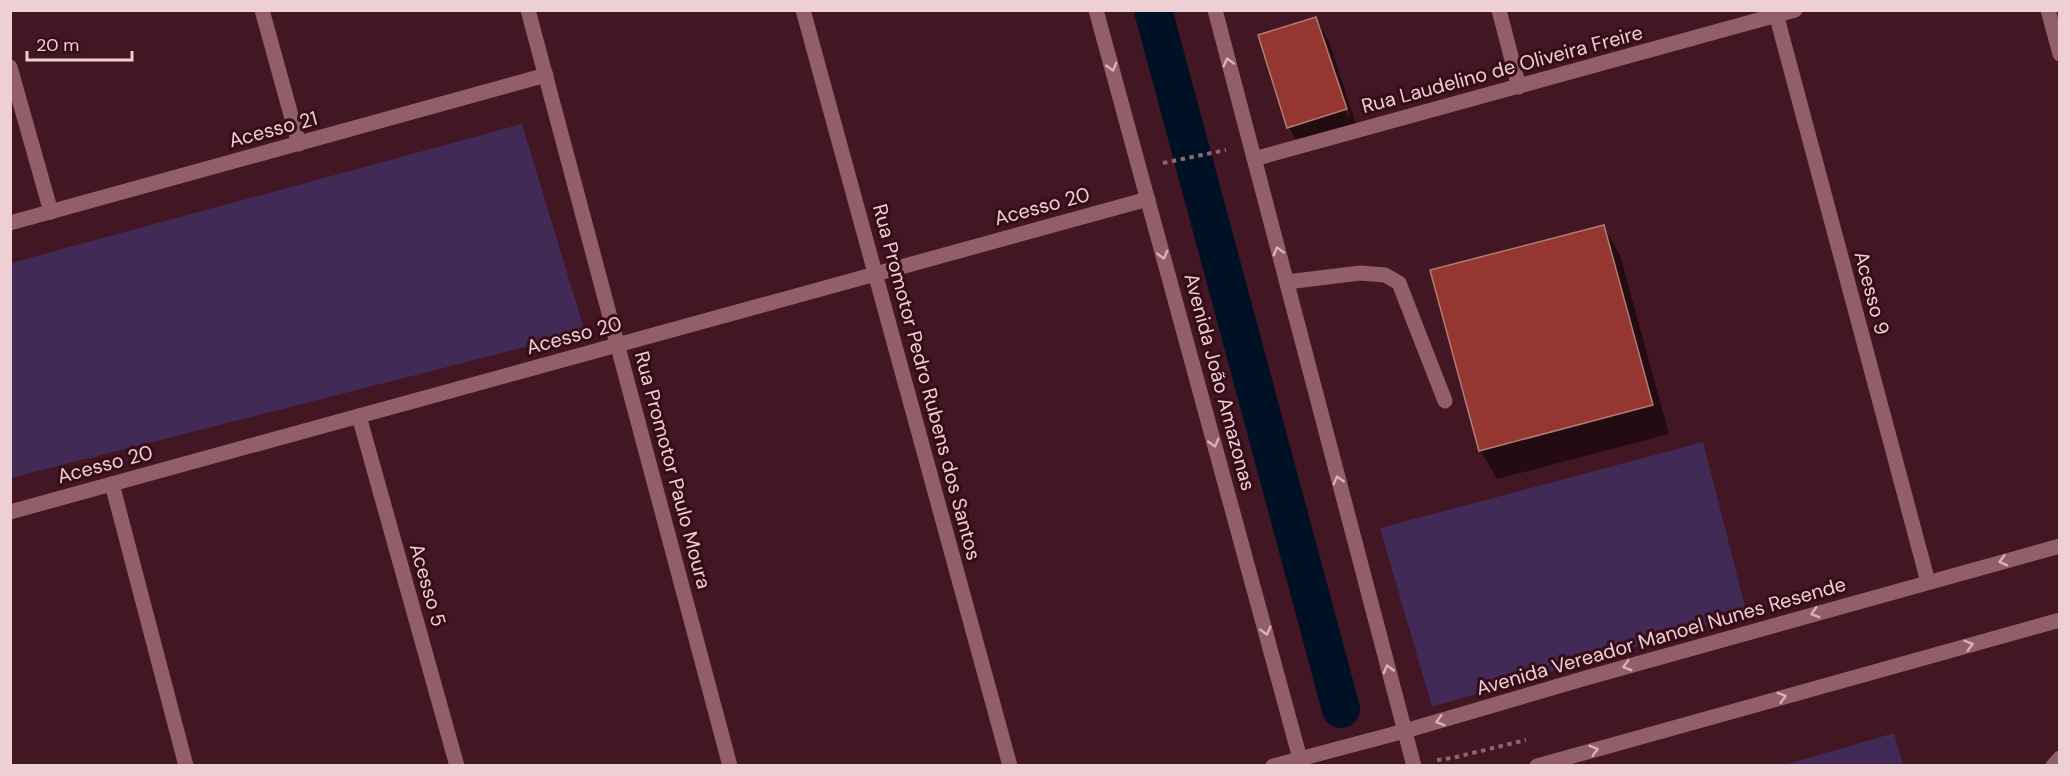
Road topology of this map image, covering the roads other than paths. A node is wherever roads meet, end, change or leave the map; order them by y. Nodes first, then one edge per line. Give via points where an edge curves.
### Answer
1 (262, 10) edge
2 (528, 10) edge
3 (803, 10) edge
4 (1096, 10) edge
5 (1215, 10) edge
6 (1498, 10) edge
7 (1795, 10) edge
8 (2048, 10) edge
9 (1775, 13) edge
10 (2060, 54) edge
11 (10, 67) edge
12 (546, 75) junction
13 (1519, 87) junction
14 (299, 144) junction
15 (1254, 159) junction
16 (1148, 199) junction
17 (51, 212) junction
18 (10, 223) edge
19 (875, 274) junction
20 (1287, 282) junction
21 (617, 345) junction
22 (1445, 401) dead end
23 (359, 416) junction
24 (112, 484) junction
25 (10, 512) edge
26 (2060, 546) edge
27 (1928, 582) junction
28 (2060, 620) edge
29 (1405, 731) junction
30 (2060, 758) edge
31 (1301, 762) edge
32 (186, 765) edge
33 (457, 765) edge
34 (730, 765) edge
35 (1010, 765) edge
36 (1273, 765) edge
37 (1414, 765) edge
38 (1538, 765) edge
39 (2053, 765) edge

1 - 14 street
2 - 12 street, Rua Promotor Paulo Moura
3 - 19 street, Rua Promotor Pedro Rubens dos Santos
4 -> 16 street, Avenida João Amazonas
15 -> 5 street
6 - 13 street
7 - 9 street, Rua Laudelino de Oliveira Freire
8 - 10 street
9 - 13 street, Rua Laudelino de Oliveira Freire
9 - 27 street, Acesso 9
11 - 17 street
12 - 14 street, Acesso 21
12 - 21 street, Rua Promotor Paulo Moura
13 - 15 street, Rua Laudelino de Oliveira Freire
14 - 17 street, Acesso 21
20 -> 15 street
16 - 19 street, Acesso 20
16 -> 31 street, Avenida João Amazonas
17 - 18 street, Acesso 21
19 - 21 street, Acesso 20
19 - 35 street, Rua Promotor Pedro Rubens dos Santos
20 - 22 street via 1360,273 1385,275 1399,283
29 -> 20 street
21 - 23 street, Acesso 20
21 - 34 street, Rua Promotor Paulo Moura
23 - 24 street, Acesso 20
23 - 33 street, Acesso 5
24 - 25 street, Acesso 20
24 - 32 street
26 -> 27 street, Avenida Vereador Manoel Nunes Resende
27 -> 29 street, Avenida Vereador Manoel Nunes Resende
38 -> 28 street
29 - 31 street, Avenida Vereador Manoel Nunes Resende
29 - 37 street
30 - 39 street
31 - 36 street, Avenida Vereador Manoel Nunes Resende

